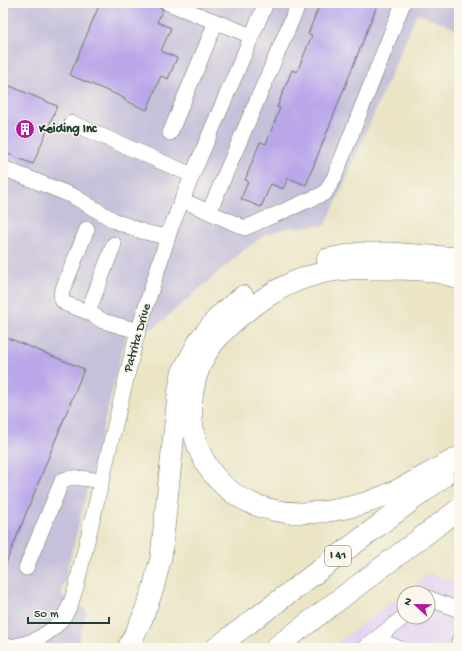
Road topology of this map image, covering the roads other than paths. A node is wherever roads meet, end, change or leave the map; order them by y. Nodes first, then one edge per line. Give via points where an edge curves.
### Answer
1 (168, 3) edge
2 (266, 3) edge
3 (299, 3) edge
4 (404, 3) edge
5 (216, 22) junction
6 (252, 36) junction
7 (72, 122) dead end
8 (170, 133) dead end
9 (3, 168) edge
10 (192, 175) junction
11 (182, 200) junction
12 (209, 212) junction
13 (87, 229) dead end
14 (168, 237) junction
15 (114, 244) dead end
16 (459, 245) edge
17 (427, 256) junction
18 (459, 258) edge
19 (459, 279) edge
20 (88, 312) junction
21 (138, 331) junction
22 (459, 457) edge
23 (459, 465) edge
24 (102, 481) junction
25 (459, 509) edge
26 (26, 568) dead end
27 (436, 601) edge
28 (459, 610) edge
29 (396, 623) edge
30 (459, 641) edge
31 (370, 644) edge
32 (3, 647) edge
33 (128, 648) edge
34 (216, 648) edge
35 (275, 648) edge
36 (398, 648) edge
37 (458, 648) edge

1 - 5 street
2 - 6 street, Patrita Drive
3 - 12 street
4 - 12 street via 334,178 325,193 245,228
5 - 6 street
5 - 8 street
6 - 10 street, Patrita Drive
7 - 10 street
9 - 14 street via 73,196 115,221 144,232
10 - 11 street, Patrita Drive
11 - 12 street
11 - 14 street, Patrita Drive
13 - 20 street via 61,294 66,304
14 - 21 street, Patrita Drive
15 - 20 street
16 - 17 highway
17 - 18 highway
17 - 33 highway via 359,253 316,261 295,268 266,281 245,295 220,315 200,339 182,373 178,395 161,557 142,619
19 - 22 highway via 439,273 405,269 356,268 313,275 282,288 246,311 209,349 192,391 191,410 194,435 200,453 214,474 230,490 253,504 282,511 311,513 356,506 388,494
20 - 21 street via 103,321
21 - 24 street, Patrita Drive
23 - 34 highway, I 41
24 - 26 street via 75,478 66,478 62,481
24 - 32 street, Patrita Drive via 69,608 46,634 21,645
25 - 35 highway
27 - 28 street
29 - 31 street
30 - 37 street
31 - 36 street

